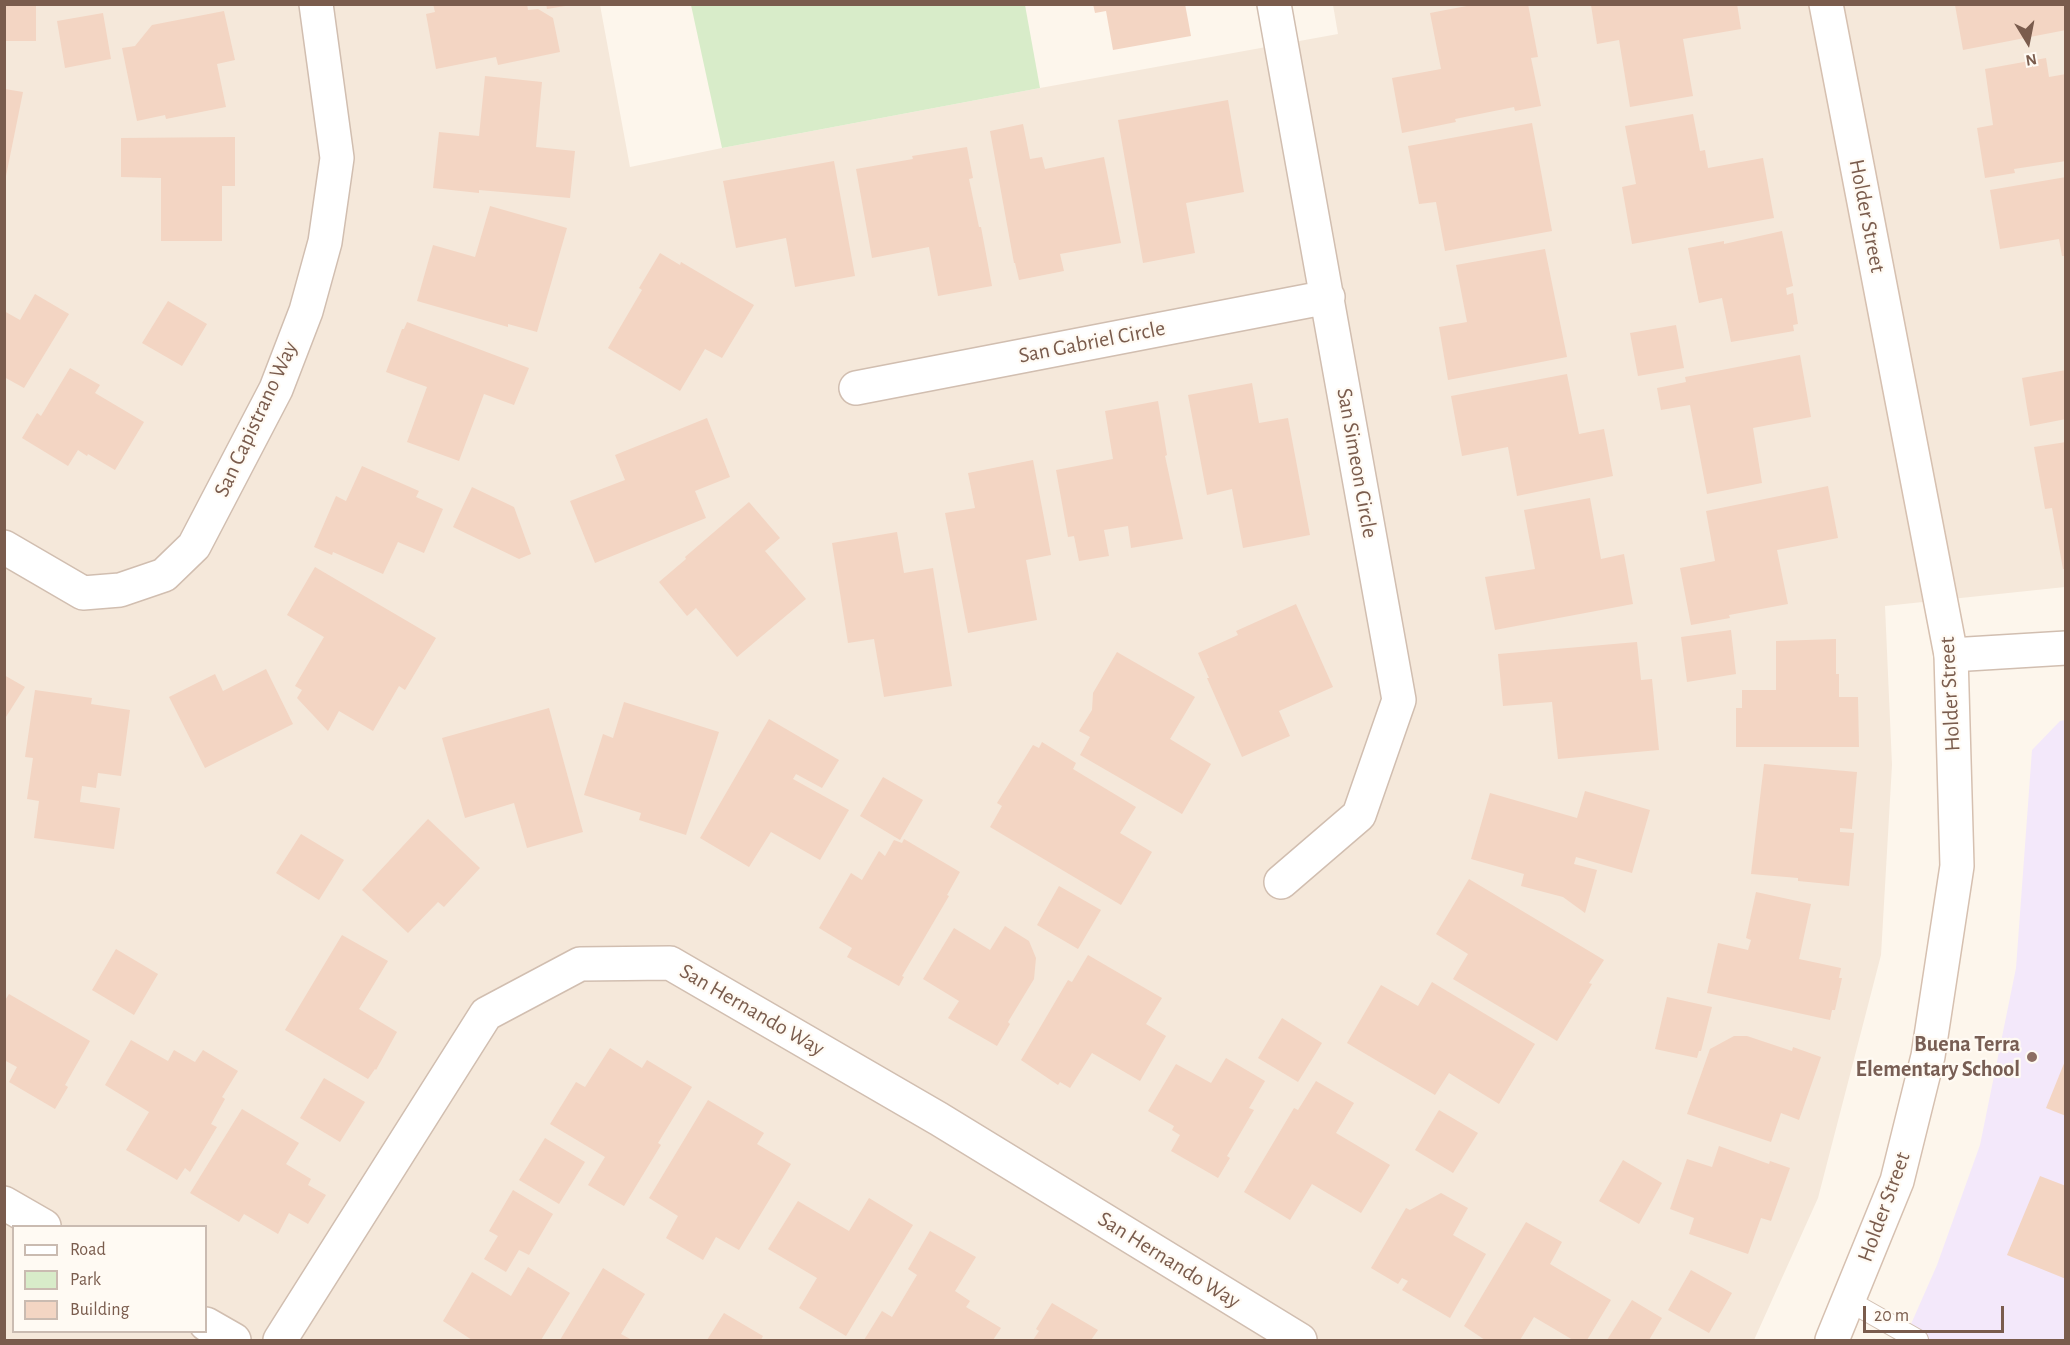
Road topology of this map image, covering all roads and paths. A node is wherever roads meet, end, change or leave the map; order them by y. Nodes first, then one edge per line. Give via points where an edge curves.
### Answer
1 (316, 4) edge
2 (1274, 4) edge
3 (1827, 4) edge
4 (1328, 297) junction
5 (856, 388) dead end
6 (4, 547) edge
7 (2066, 648) edge
8 (1951, 655) junction
9 (1281, 882) dead end
10 (4, 1203) edge
11 (41, 1225) edge
12 (1849, 1301) junction
13 (207, 1325) edge
14 (234, 1341) edge
15 (280, 1341) edge
16 (1300, 1341) edge
17 (1832, 1341) edge
18 (1918, 1341) edge

1 - 6 street, San Capistrano Way via 337,158 325,242 306,311 276,388 194,546 164,575 120,590 83,593
2 - 4 street, San Simeon Circle
3 - 8 street, Holder Street
4 - 5 street, San Gabriel Circle
4 - 9 street, San Simeon Circle via 1399,700 1359,815
7 - 8 street
8 - 12 street, Holder Street via 1957,866 1928,1056 1897,1181
10 - 11 street
12 - 17 street, Holder Street
12 - 18 lane
13 - 14 street
15 - 16 street, San Hernando Way via 486,1014 580,964 670,963 939,1119

